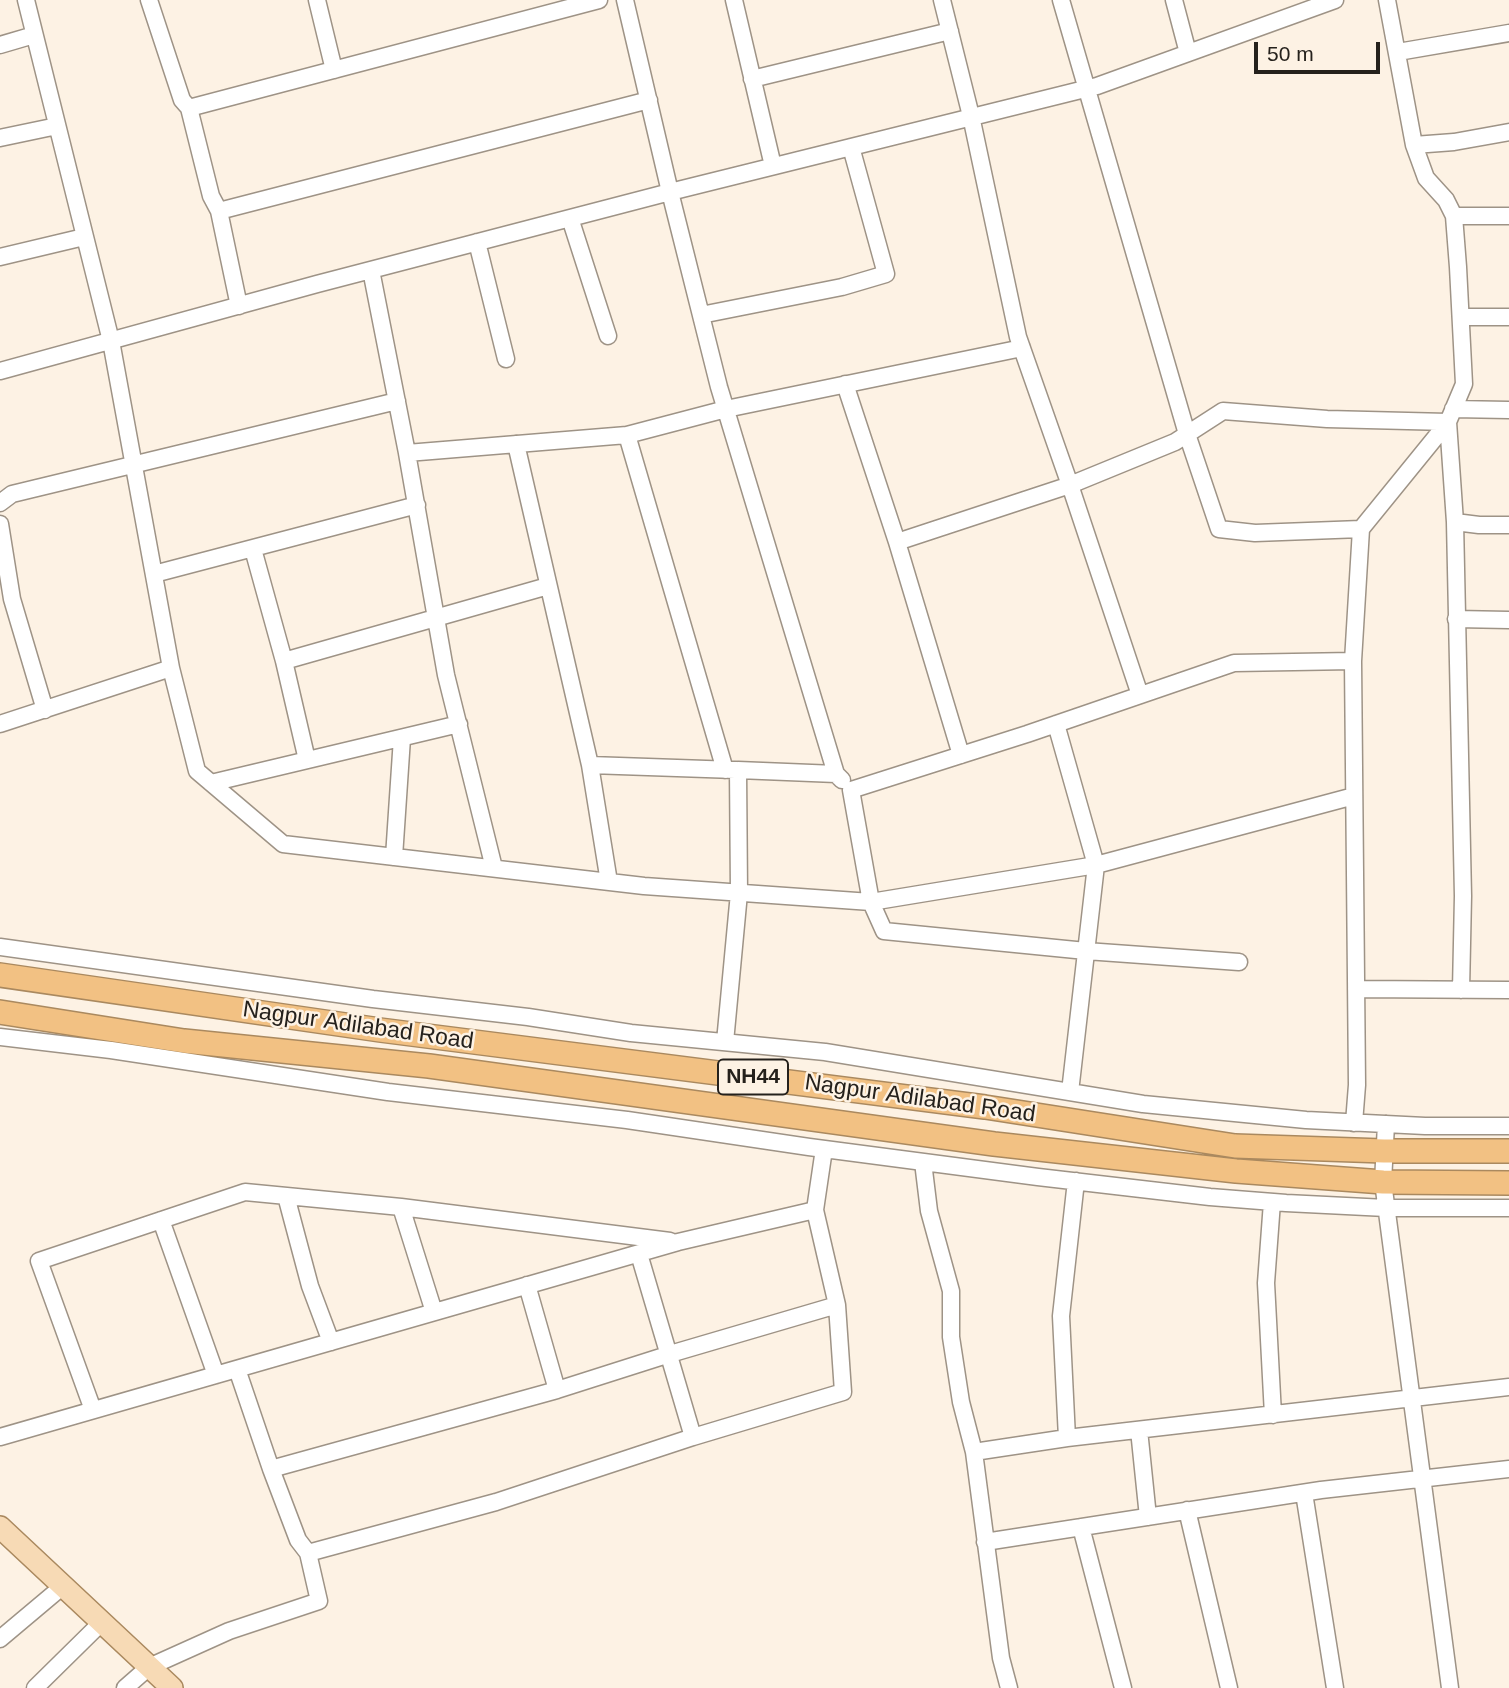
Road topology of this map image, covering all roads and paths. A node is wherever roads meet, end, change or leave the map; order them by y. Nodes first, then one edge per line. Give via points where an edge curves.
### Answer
1 (26, 0) edge
2 (149, 0) edge
3 (317, 0) edge
4 (599, 0) edge
5 (625, 0) edge
6 (734, 0) edge
7 (942, 0) edge
8 (1061, 0) edge
9 (1174, 0) edge
10 (1335, 0) edge
11 (1387, 0) edge
12 (950, 31) junction
13 (1509, 33) edge
14 (34, 35) junction
15 (0, 45) edge
16 (1398, 51) junction
17 (1188, 53) junction
18 (334, 70) junction
19 (752, 79) junction
20 (1088, 88) junction
21 (649, 100) junction
22 (189, 108) junction
23 (971, 116) junction
24 (57, 126) junction
25 (1509, 132) edge
26 (0, 138) edge
27 (1414, 145) junction
28 (851, 146) junction
29 (773, 166) junction
30 (670, 192) junction
31 (219, 211) junction
32 (1454, 216) junction
33 (1509, 216) edge
34 (570, 218) junction
35 (84, 237) junction
36 (477, 242) junction
37 (0, 257) edge
38 (371, 270) junction
39 (239, 306) junction
40 (701, 315) junction
41 (1461, 317) junction
42 (1509, 317) edge
43 (608, 337) dead end
44 (111, 341) junction
45 (1021, 348) junction
46 (506, 359) dead end
47 (0, 371) edge
48 (845, 384) junction
49 (397, 401) junction
50 (726, 409) junction
51 (1509, 410) edge
52 (1450, 415) junction
53 (1187, 434) junction
54 (627, 435) junction
55 (516, 444) junction
56 (407, 453) junction
57 (134, 465) junction
58 (1070, 485) junction
59 (0, 503) edge
60 (416, 505) junction
61 (1455, 522) junction
62 (0, 524) edge
63 (1509, 524) edge
64 (1361, 528) junction
65 (897, 542) junction
66 (253, 549) junction
67 (154, 574) junction
68 (548, 586) junction
69 (437, 617) junction
70 (1456, 619) junction
71 (1509, 620) edge
72 (284, 661) junction
73 (1353, 661) junction
74 (171, 668) junction
75 (1140, 695) junction
76 (44, 710) junction
77 (0, 724) edge
78 (459, 724) junction
79 (1056, 724) junction
80 (402, 738) junction
81 (961, 755) junction
82 (307, 760) junction
83 (590, 765) junction
84 (732, 770) junction
85 (836, 774) junction
86 (211, 783) junction
87 (851, 790) junction
88 (1354, 796) junction
89 (393, 857) junction
90 (1096, 865) junction
91 (494, 868) junction
92 (610, 882) junction
93 (739, 893) junction
94 (871, 902) junction
95 (0, 947) edge
96 (1086, 951) junction
97 (1239, 962) dead end
98 (0, 975) edge
99 (1356, 989) junction
100 (1461, 990) junction
101 (1509, 990) edge
102 (0, 1012) edge
103 (0, 1037) edge
104 (725, 1042) junction
105 (990, 1079) junction
106 (1070, 1092) junction
107 (985, 1107) junction
108 (1354, 1123) junction
109 (1386, 1124) junction
110 (1509, 1126) edge
111 (824, 1149) junction
112 (1384, 1151) junction
113 (1509, 1151) edge
114 (923, 1162) junction
115 (1076, 1181) junction
116 (1383, 1182) junction
117 (1509, 1183) edge
118 (286, 1196) junction
119 (1272, 1202) junction
120 (401, 1208) junction
121 (1386, 1208) junction
122 (1509, 1208) edge
123 (815, 1210) junction
124 (161, 1220) junction
125 (678, 1242) junction
126 (639, 1254) junction
127 (527, 1285) junction
128 (837, 1305) junction
129 (434, 1312) junction
130 (331, 1342) junction
131 (670, 1354) junction
132 (237, 1369) junction
133 (216, 1375) junction
134 (1509, 1387) edge
135 (556, 1390) junction
136 (1411, 1398) junction
137 (93, 1410) junction
138 (1273, 1415) junction
139 (1139, 1430) junction
140 (0, 1437) edge
141 (694, 1437) junction
142 (1067, 1438) junction
143 (974, 1452) junction
144 (271, 1469) junction
145 (1509, 1469) edge
146 (1422, 1478) junction
147 (1304, 1493) junction
148 (1187, 1510) junction
149 (1148, 1517) junction
150 (0, 1527) edge
151 (1081, 1527) junction
152 (985, 1542) junction
153 (308, 1553) junction
154 (63, 1586) junction
155 (102, 1622) junction
156 (0, 1639) edge
157 (149, 1667) junction
158 (35, 1688) edge
159 (125, 1688) edge
160 (172, 1688) edge
161 (1009, 1688) edge
162 (1123, 1688) edge
163 (1229, 1688) edge
164 (1335, 1688) edge
165 (1450, 1688) edge

1 - 14 street
2 - 22 street via 182,100
3 - 18 street
4 - 18 street
5 - 21 street
6 - 19 street
7 - 12 street
8 - 20 street
9 - 17 street
10 - 17 street
11 - 16 street
12 - 19 street
12 - 23 street
13 - 16 street
14 - 15 street
14 - 24 street
16 - 27 street
17 - 20 street
18 - 22 street
19 - 29 street
20 - 23 street
20 - 53 street
21 - 30 street
21 - 31 street
22 - 31 street
23 - 28 street
23 - 45 street
24 - 26 street
24 - 35 street
25 - 27 street
27 - 32 street via 1426,178
28 - 29 street
28 - 40 street via 886,274
29 - 30 street
30 - 34 street
30 - 40 street
31 - 39 street
32 - 33 street
32 - 41 street
34 - 36 street
34 - 43 street
35 - 37 street
35 - 44 street
36 - 38 street
36 - 46 street
38 - 39 street
38 - 49 street
39 - 44 street
40 - 50 street
41 - 42 street
41 - 52 street via 1464,384
44 - 47 street
44 - 57 street
45 - 48 street
45 - 58 street
48 - 50 street
48 - 65 street
49 - 56 street
49 - 57 street
50 - 54 street
50 - 85 street
51 - 52 street
52 - 53 street via 1327,419 1223,411
52 - 61 street
52 - 64 street
53 - 58 street
53 - 64 street via 1219,529 1255,533
54 - 55 street
54 - 84 street
55 - 56 street
55 - 68 street
56 - 60 street
57 - 59 street via 12,494
57 - 67 street
58 - 65 street
58 - 75 street
60 - 66 street
60 - 69 street
61 - 63 street
61 - 70 street
62 - 76 street via 12,599
64 - 73 street
65 - 81 street
66 - 67 street
66 - 72 street
67 - 74 street
68 - 69 street
68 - 83 street
69 - 72 street
69 - 78 street
70 - 71 street
70 - 100 street
72 - 82 street
73 - 75 street via 1234,663
73 - 88 street
74 - 76 street
74 - 86 street via 197,771
75 - 79 street
76 - 77 street
78 - 80 street
78 - 91 street
79 - 81 street
79 - 90 street
80 - 82 street
80 - 89 street
81 - 87 street
82 - 86 street
83 - 84 street
83 - 92 street
84 - 85 street
84 - 93 street
85 - 87 street
86 - 89 street via 284,844
87 - 94 street
88 - 90 street
88 - 99 street
89 - 91 street
90 - 94 street
90 - 96 street
91 - 92 street
92 - 93 street
93 - 94 street
93 - 104 street
94 - 96 street via 884,932
95 - 104 street
96 - 97 street
96 - 106 street
98 - 107 highway, Nagpur Adilabad Road / NH44 via 380,1030
99 - 100 street
99 - 108 street
100 - 101 street
102 - 116 highway, Nagpur Adilabad Road / NH44 via 184,1041 429,1066 994,1144
103 - 111 street
104 - 105 street via 825,1052
105 - 106 street
105 - 107 street
106 - 108 street via 1143,1104
107 - 112 highway, Nagpur Adilabad Road / NH44 via 1235,1146
108 - 109 street
109 - 110 street
109 - 112 street
111 - 114 street
111 - 123 street
112 - 113 highway, Nagpur Adilabad Road / NH44
112 - 116 street
114 - 115 street
114 - 143 street via 929,1212 951,1291 951,1337
115 - 119 street
115 - 142 street via 1061,1316
116 - 117 highway, Nagpur Adilabad Road / NH44
116 - 121 street
118 - 120 street
118 - 124 street via 245,1192
118 - 130 street via 310,1286
119 - 121 street
119 - 138 street via 1266,1283
120 - 125 street
120 - 129 street
121 - 122 street
121 - 136 street
123 - 125 street
123 - 128 street
124 - 133 street
124 - 137 street via 39,1261
125 - 126 street
126 - 127 street
126 - 131 street
127 - 129 street
127 - 135 street
128 - 131 street
128 - 141 street via 843,1392
129 - 130 street
130 - 132 street
131 - 135 street
131 - 141 street
132 - 133 street
132 - 144 street
133 - 137 street
134 - 136 street
135 - 144 street
136 - 138 street
136 - 146 street
137 - 140 street
138 - 139 street
139 - 142 street
139 - 149 street
141 - 153 street via 496,1502
142 - 143 street
143 - 152 street
144 - 153 street via 298,1540
145 - 146 street
146 - 147 street
146 - 165 street
147 - 148 street
147 - 164 street
148 - 149 street
148 - 163 street
149 - 151 street
150 - 154 main road
151 - 152 street
151 - 162 street
152 - 161 street
153 - 157 street via 319,1601 229,1631
154 - 155 main road
154 - 156 street
155 - 157 main road
155 - 158 street
157 - 159 street
157 - 160 main road

